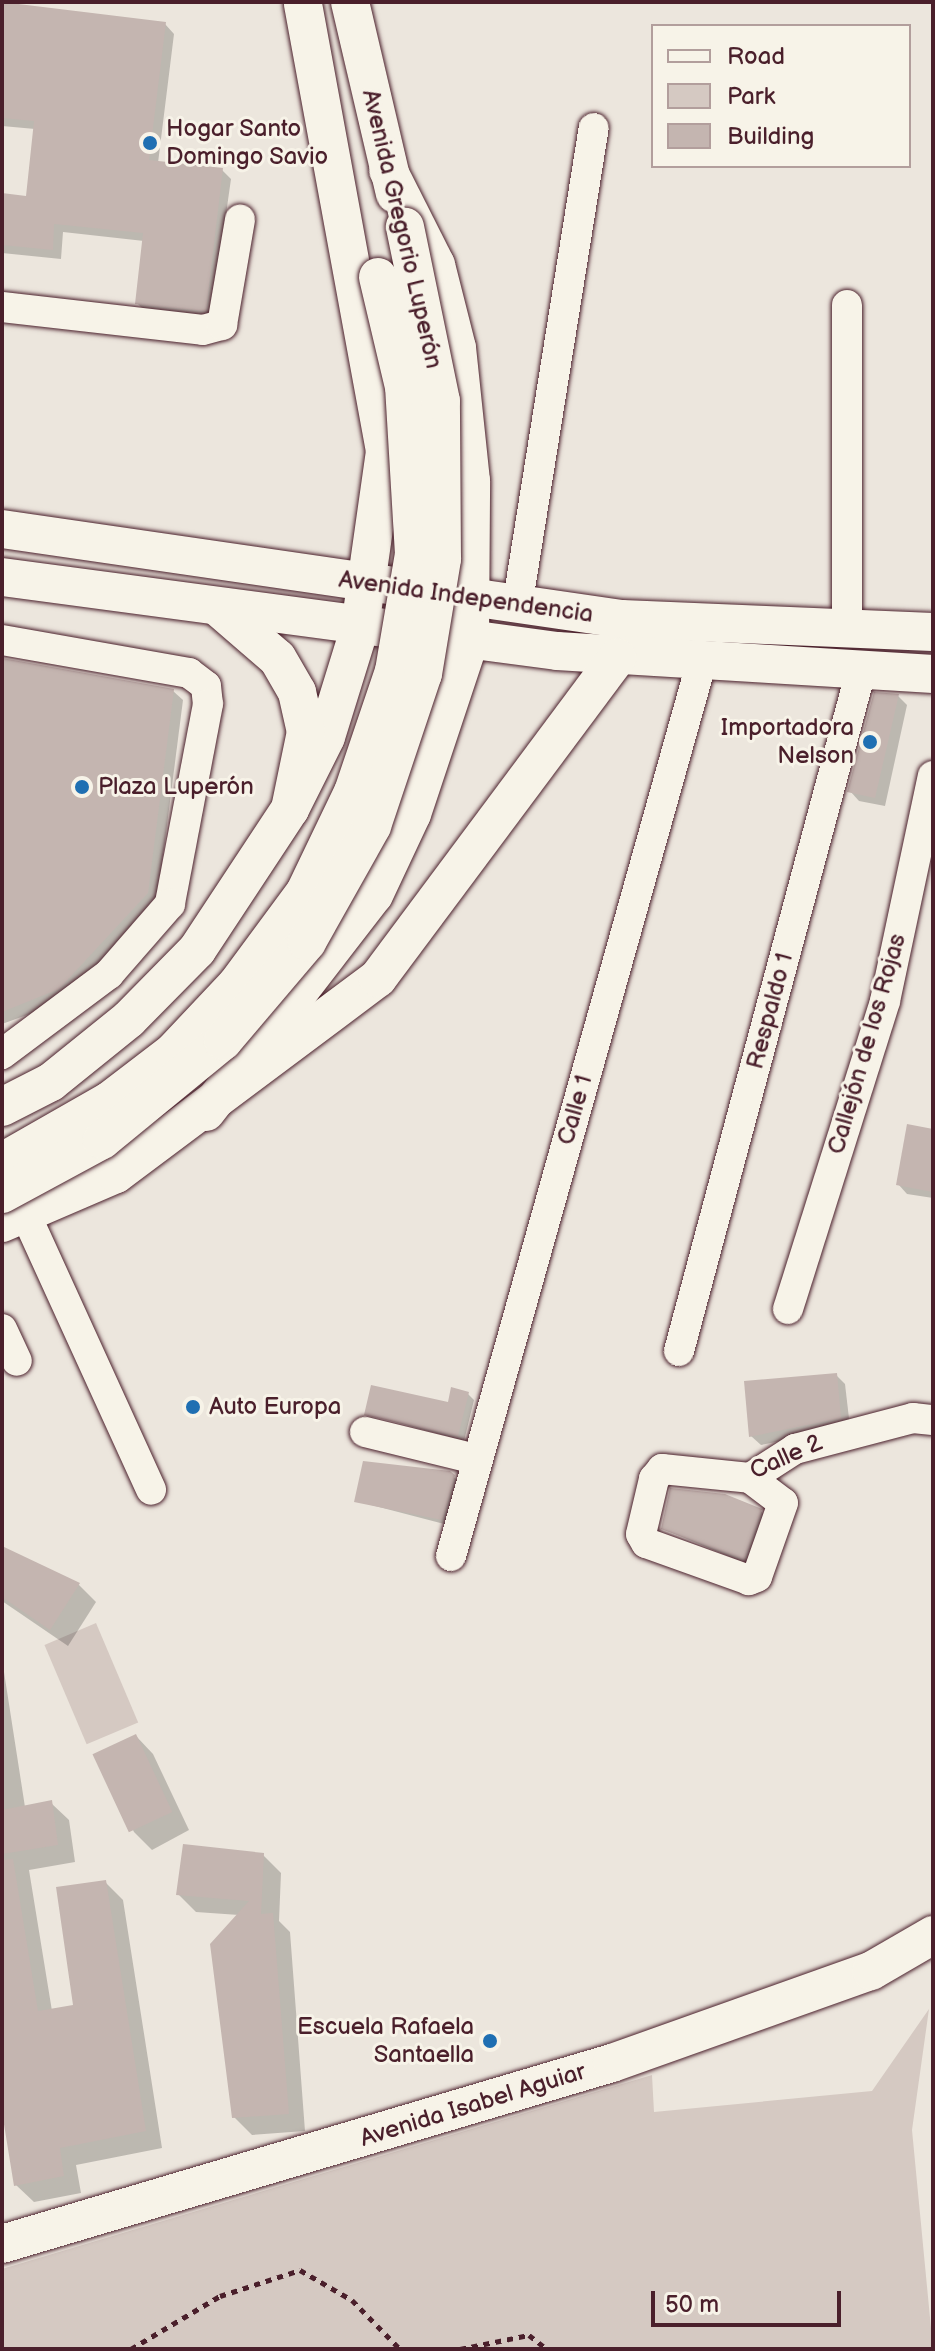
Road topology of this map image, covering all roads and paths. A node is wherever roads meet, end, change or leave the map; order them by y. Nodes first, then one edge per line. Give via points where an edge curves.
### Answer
1 (302, 2) edge
2 (350, 2) edge
3 (594, 128) dead end
4 (388, 170) junction
5 (240, 220) dead end
6 (847, 305) dead end
7 (2, 307) edge
8 (2, 529) edge
9 (2, 577) edge
10 (368, 584) junction
11 (474, 602) junction
12 (218, 607) junction
13 (517, 607) junction
14 (360, 627) junction
15 (847, 628) junction
16 (933, 632) edge
17 (2, 640) edge
18 (470, 640) junction
19 (617, 657) junction
20 (701, 664) junction
21 (861, 671) junction
22 (933, 674) edge
23 (933, 776) edge
24 (290, 809) junction
25 (2, 1054) edge
26 (2, 1107) edge
27 (206, 1112) junction
28 (2, 1162) edge
29 (10, 1210) edge
30 (788, 1309) dead end
31 (2, 1329) edge
32 (679, 1351) dead end
33 (17, 1361) dead end
34 (933, 1420) edge
35 (365, 1432) dead end
36 (476, 1459) junction
37 (750, 1478) junction
38 (151, 1490) dead end
39 (451, 1556) dead end
40 (933, 1935) edge
41 (2, 2244) edge
42 (537, 2339) junction
43 (131, 2349) edge
44 (400, 2349) edge
45 (460, 2349) edge
46 (534, 2349) edge
47 (547, 2349) edge

1 - 10 main road via 385,451
1 - 28 main road, Avenida Gregorio Luperón, bridge via 337,90 404,387 414,554 394,671 353,792 283,924 194,1029 109,1101
2 - 4 main road, Avenida Gregorio Luperón
3 - 13 street
4 - 11 main road via 436,265 457,348
4 - 29 main road, Avenida Gregorio Luperón, bridge via 441,401 442,559 423,674 372,826 307,942 223,1041
5 - 7 street via 222,325 203,330
6 - 15 street
8 - 10 main road, Avenida Independencia
9 - 12 main road, Avenida Independencia
10 - 11 main road, Avenida Independencia
10 - 14 main road
11 - 13 main road, Avenida Independencia
11 - 18 main road
12 - 14 main road, Avenida Independencia
12 - 24 main road via 277,658 297,692 306,732
13 - 15 main road, Avenida Independencia
14 - 18 main road, Avenida Independencia
14 - 24 main road via 326,737
15 - 16 main road, Avenida Independencia
17 - 25 street via 189,673 206,686 208,704 170,904 109,974
18 - 19 main road, Avenida Independencia
18 - 27 main road via 412,814 374,895
19 - 20 main road, Avenida Independencia
19 - 27 main road via 378,978
20 - 21 main road, Avenida Independencia
20 - 36 street, Calle 1
21 - 22 main road, Avenida Independencia
21 - 32 street, Respaldo 1
23 - 30 street, Callejón de los Rojas via 885,1001
24 - 26 main road via 197,950 129,1019 51,1082
27 - 29 main road via 116,1174
29 - 38 street
31 - 33 street
34 - 37 street, Calle 2 via 913,1418 795,1449
35 - 36 street
36 - 39 street, Calle 1
37 - 37 street, Calle 2 via 686,1467 662,1469 654,1479 641,1534 646,1543 749,1580 765,1566 783,1503
40 - 41 main road, Avenida Isabel Aguiar via 871,1971 612,2063
42 - 45 path via 485,2340
42 - 46 path
42 - 47 path
43 - 44 path via 220,2296 300,2270 352,2300

